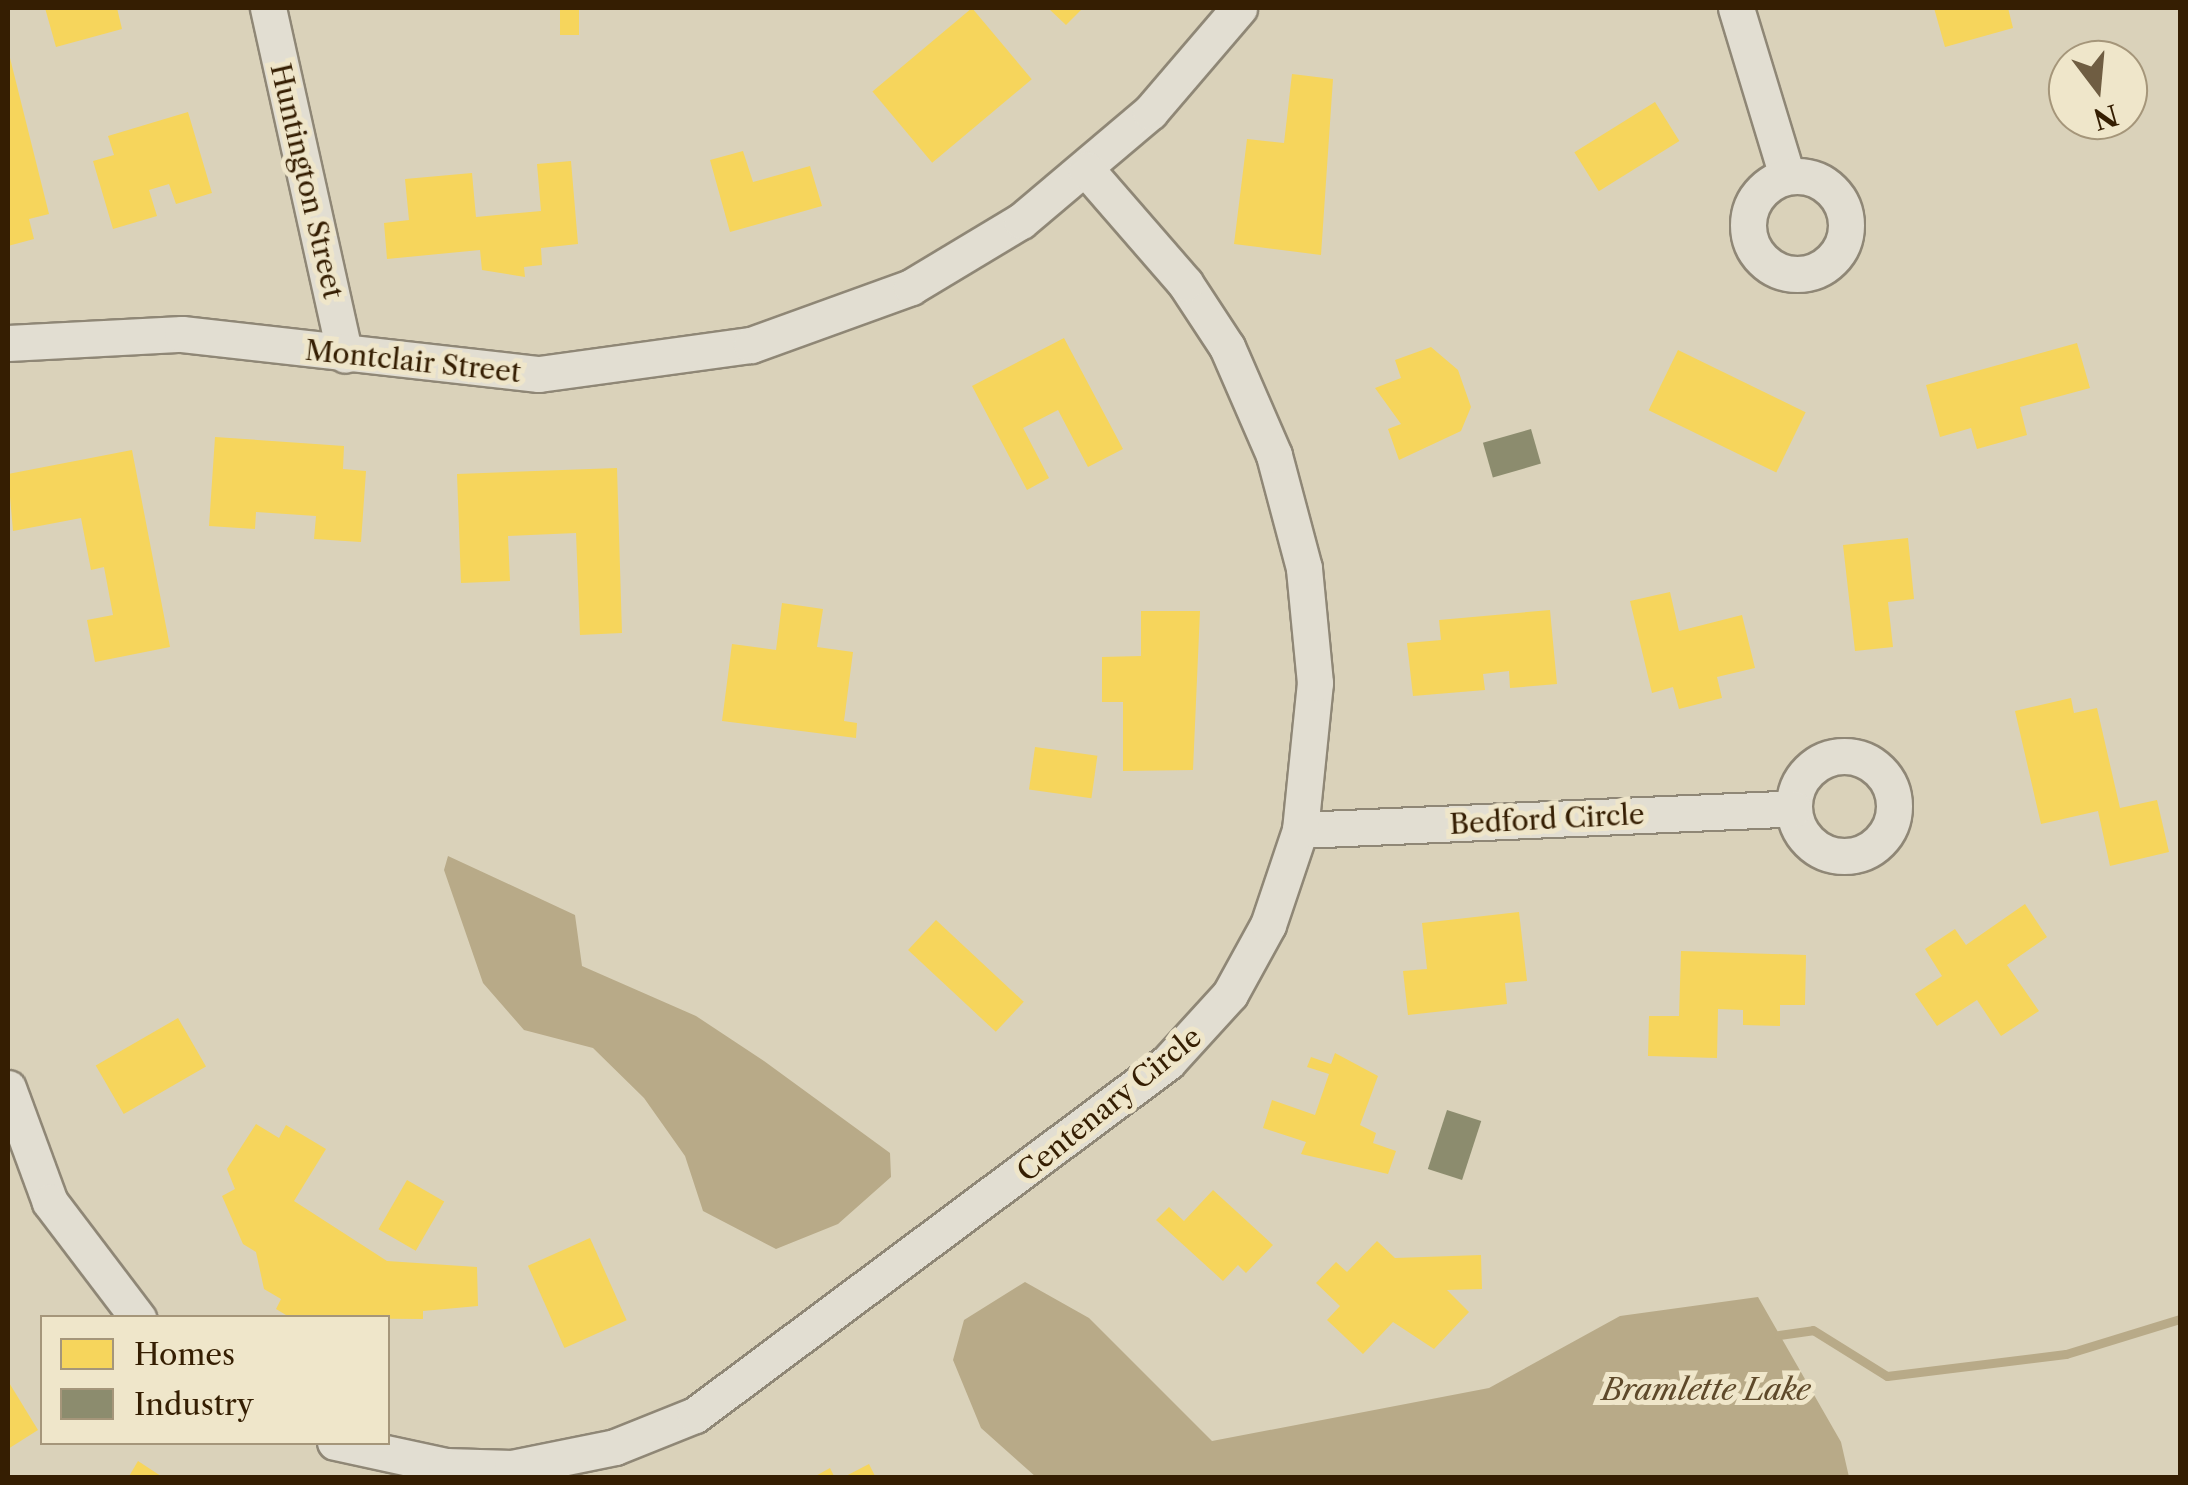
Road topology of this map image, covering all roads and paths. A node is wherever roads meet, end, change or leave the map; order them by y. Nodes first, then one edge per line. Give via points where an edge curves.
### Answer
1 (268, 8) edge
2 (1239, 8) edge
3 (1736, 8) edge
4 (1086, 170) junction
5 (1787, 176) dead end
6 (8, 344) edge
7 (345, 354) junction
8 (1794, 808) dead end
9 (1300, 830) junction
10 (8, 1088) edge
11 (136, 1315) edge
12 (350, 1445) edge

1 - 7 street, Huntington Street
2 - 4 street, Montclair Street via 1170,92
3 - 5 street
4 - 7 street, Montclair Street via 936,274 750,345 539,374
4 - 9 street, Centenary Circle via 1217,330 1286,492 1315,665
6 - 7 street, Montclair Street via 150,333
8 - 9 street, Bedford Circle
9 - 12 street, Centenary Circle via 1260,943 1196,1037 710,1408 615,1447 512,1468 446,1466
10 - 11 street via 50,1202

